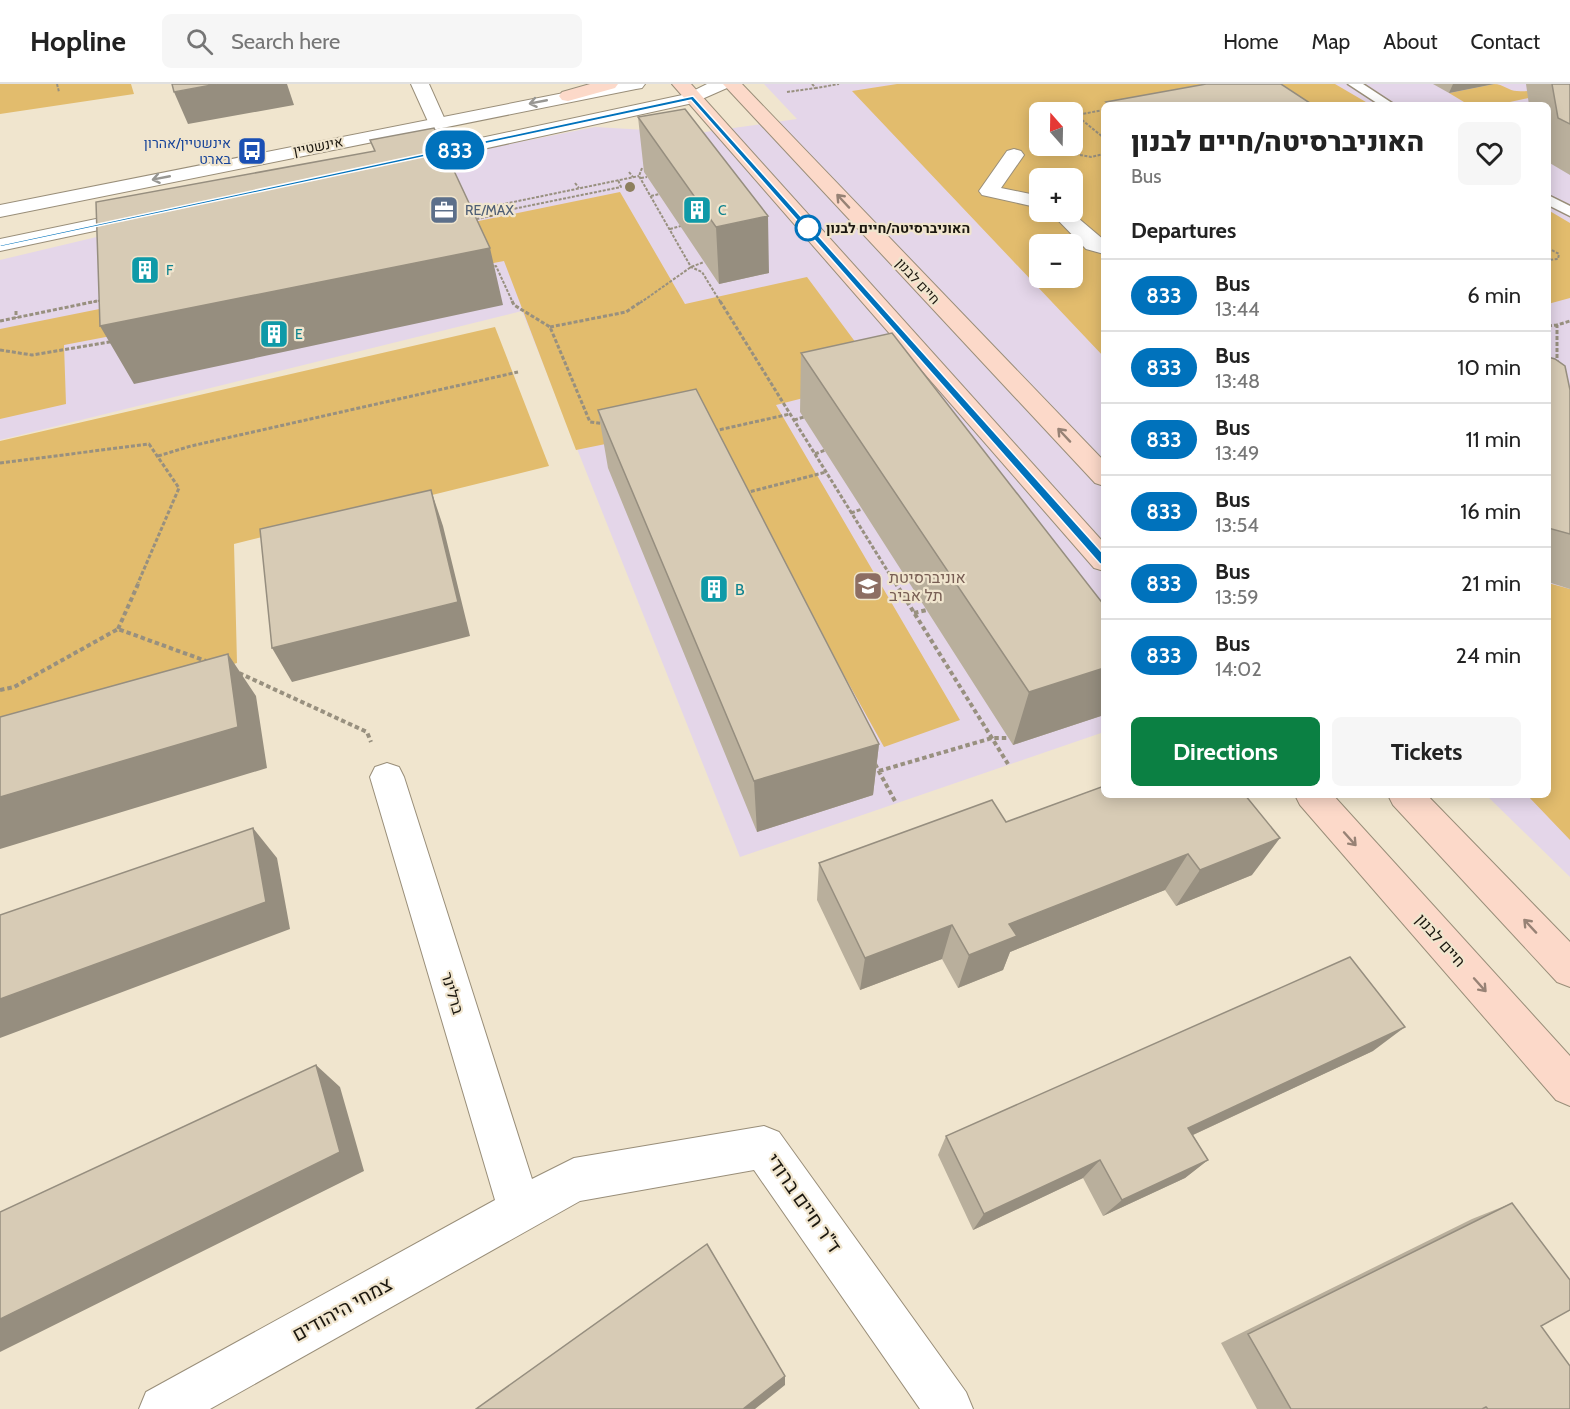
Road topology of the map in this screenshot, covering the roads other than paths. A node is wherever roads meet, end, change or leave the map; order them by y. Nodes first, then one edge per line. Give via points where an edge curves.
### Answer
1 (420, 84) edge
2 (609, 84) edge
3 (636, 84) edge
4 (721, 84) edge
5 (732, 84) edge
6 (1353, 84) edge
7 (687, 91) edge
8 (568, 96) junction
9 (1384, 102) edge
10 (437, 122) junction
11 (1014, 154) road end
12 (377, 166) edge
13 (1029, 200) edge
14 (1551, 201) edge
15 (0, 210) edge
16 (160, 212) edge
17 (1570, 212) edge
18 (1071, 222) edge
19 (0, 245) edge
20 (1101, 247) edge
21 (1101, 474) edge
22 (1101, 558) edge
23 (387, 777) road end
24 (1315, 798) edge
25 (1408, 798) edge
26 (1570, 969) edge
27 (1570, 1086) edge
28 (520, 1209) junction
29 (163, 1409) edge
30 (949, 1409) edge

1 - 10 street
2 - 8 main road
3 - 8 street, אינשטיין
4 - 7 street
21 -> 5 main road, חיים לבנון
6 - 9 lane
7 - 12 street
7 - 22 main road
8 -> 10 street, אינשטיין
10 -> 15 street, אינשטיין
11 - 13 street via 989,191
14 - 17 lane
16 - 19 street
18 - 20 street
23 - 28 street, ברלינר
24 -> 27 main road, חיים לבנון
26 -> 25 main road
28 - 29 street, צמחי היהודים
28 - 30 street, ד"ר חיים ברודי via 574,1180 764,1147

